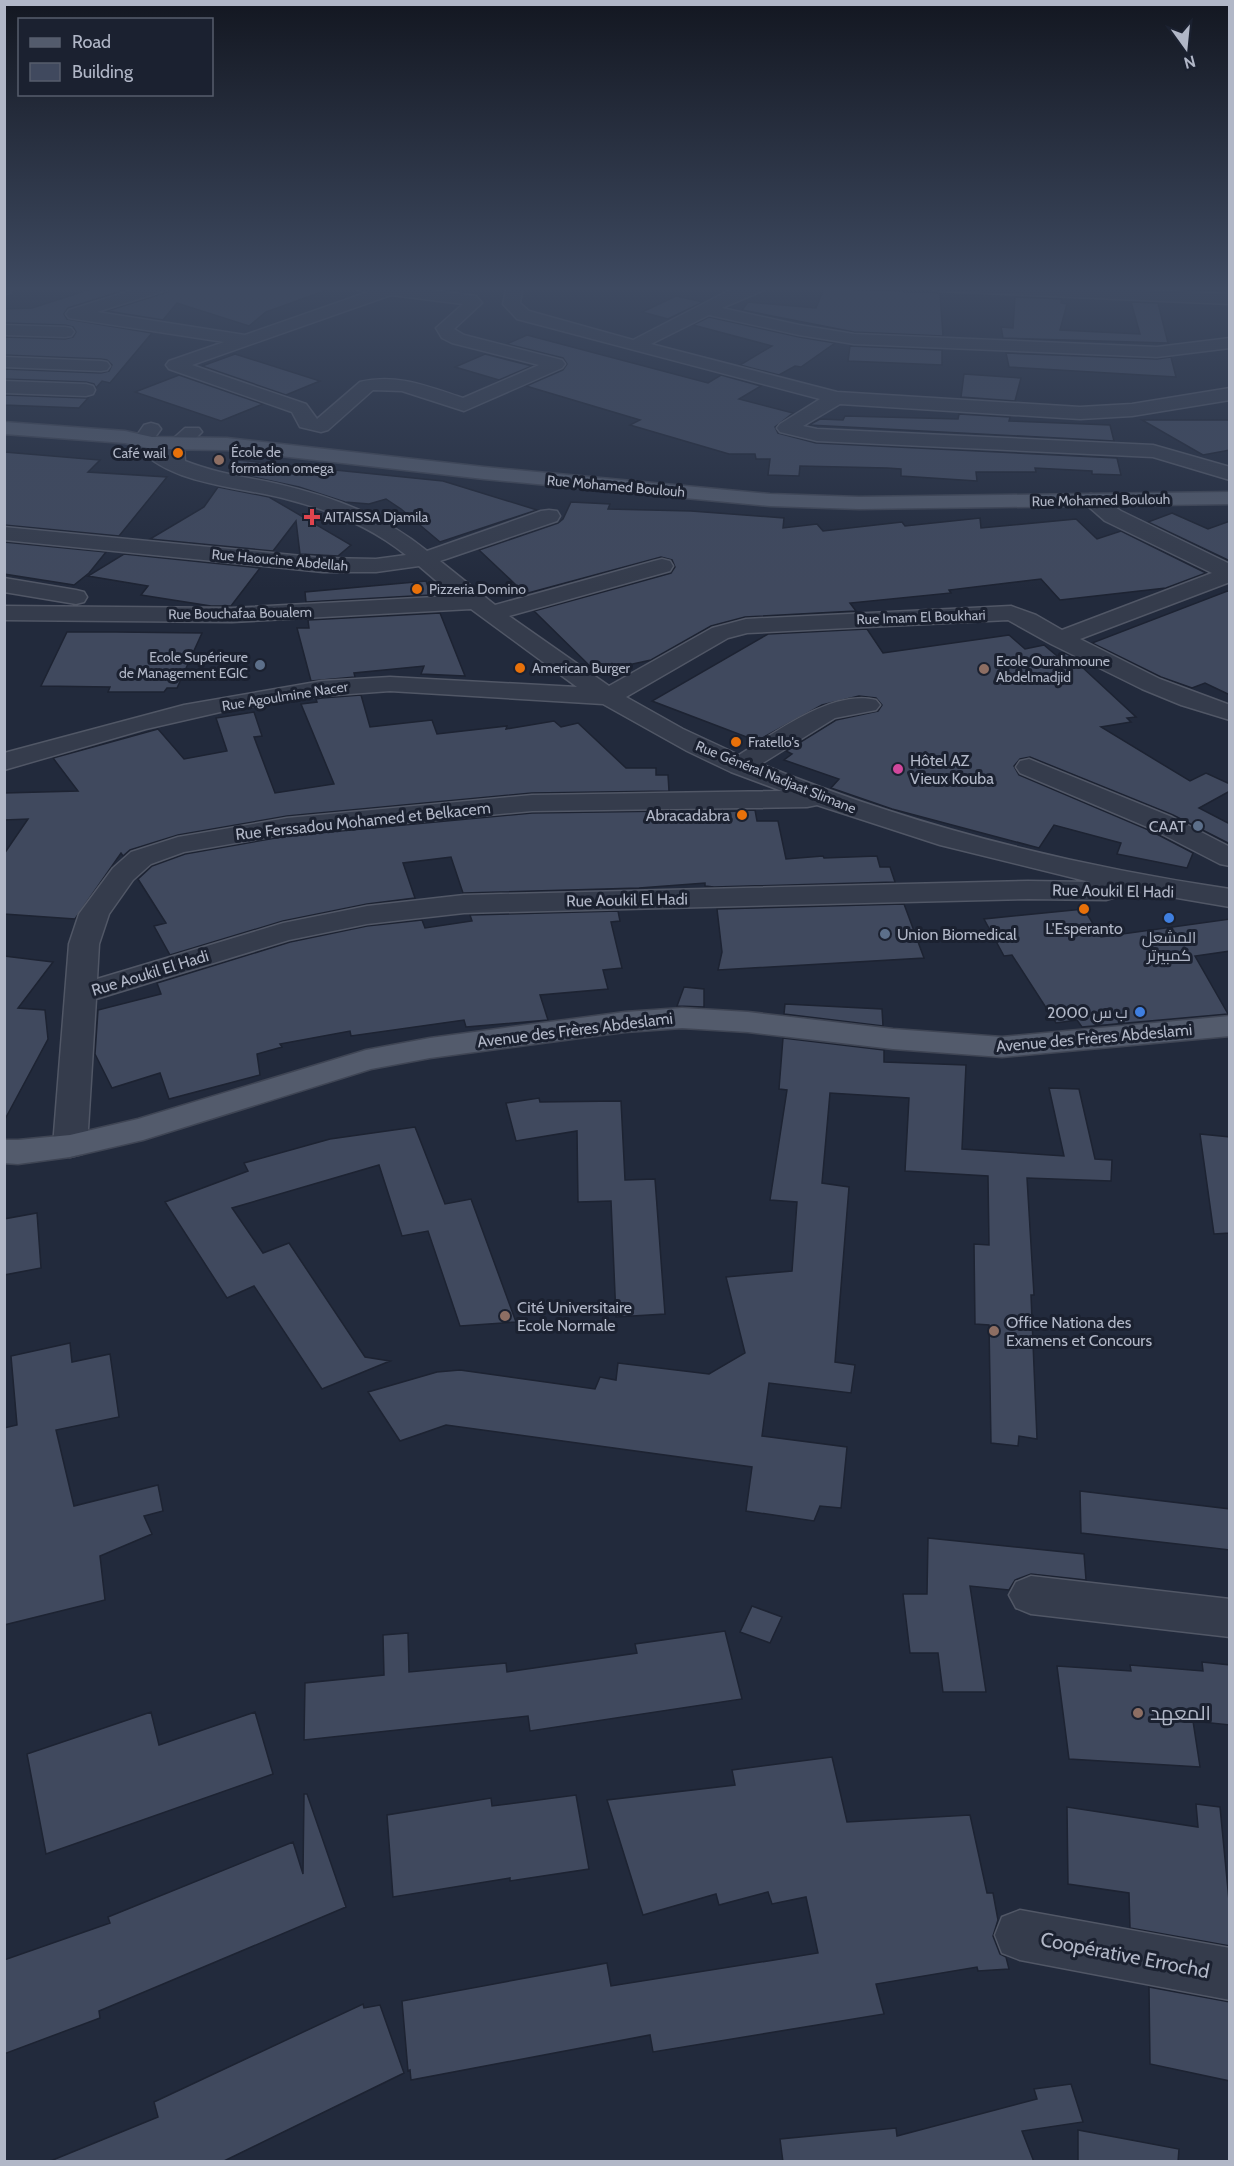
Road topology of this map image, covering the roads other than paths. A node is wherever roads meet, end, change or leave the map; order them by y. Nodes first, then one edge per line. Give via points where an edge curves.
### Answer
1 (6, 387) edge
2 (238, 387) edge
3 (366, 387) edge
4 (404, 387) edge
5 (504, 387) edge
6 (794, 387) edge
7 (86, 390) dead end
8 (1230, 394) edge
9 (837, 398) junction
10 (4, 421) edge
11 (4, 428) edge
12 (147, 435) junction
13 (182, 446) junction
14 (1230, 455) edge
15 (1192, 461) junction
16 (1230, 474) edge
17 (1230, 489) edge
18 (1230, 498) edge
19 (1091, 500) junction
20 (549, 516) dead end
21 (4, 533) edge
22 (425, 558) junction
23 (662, 566) dead end
24 (1230, 574) edge
25 (4, 585) edge
26 (484, 608) junction
27 (4, 613) edge
28 (175, 615) junction
29 (1059, 639) junction
30 (1230, 688) edge
31 (608, 697) junction
32 (1197, 703) junction
33 (867, 705) dead end
34 (1230, 713) edge
35 (4, 762) edge
36 (740, 766) junction
37 (1029, 766) dead end
38 (824, 799) junction
39 (1230, 858) edge
40 (1186, 892) junction
41 (1230, 898) edge
42 (80, 994) junction
43 (1230, 1026) edge
44 (70, 1146) junction
45 (4, 1151) edge
46 (1030, 1595) dead end
47 (1230, 1618) edge
48 (1020, 1935) dead end
49 (1230, 1974) edge

1 - 7 street
2 - 3 street via 298,408 307,423 315,426 321,426
4 - 5 street via 464,405
6 - 9 street
8 - 9 street via 1132,410 1080,412
9 - 15 street via 788,428 817,435 1153,451
10 - 12 main road
11 - 12 main road, Rue Mohamed Boulouh via 126,437
12 - 13 main road, Rue Mohamed Boulouh
13 - 17 main road via 446,461 769,491 888,495
13 - 19 main road, Rue Mohamed Boulouh via 227,444 770,500
13 - 22 street, Rue Général Nadjaat Slimane via 186,470 293,494 336,508 398,536
14 - 15 street
15 - 16 street
18 - 19 main road, Rue Mohamed Boulouh
19 - 24 street via 1113,516
20 - 22 street, Rue Haoucine Abdellah
21 - 22 street, Rue Haoucine Abdellah via 323,565 393,564
22 - 26 street, Rue Général Nadjaat Slimane
23 - 26 street, Rue Bouchafaa Boualem
24 - 29 street
25 - 28 street
26 - 28 street, Rue Bouchafaa Boualem
26 - 31 street, Rue Général Nadjaat Slimane
27 - 28 street, Rue Bouchafaa Boualem
29 - 31 street, Rue Imam El Boukhari via 1011,614 746,626 720,633
29 - 32 street, Rue Imam El Boukhari
30 - 32 street
31 - 35 street, Rue Agoulmine Nacer via 370,684 298,691 178,714
31 - 36 street, Rue Général Nadjaat Slimane via 654,725
32 - 34 street, Rue Imam El Boukhari
33 - 36 street via 827,712
36 - 38 street, Rue Général Nadjaat Slimane
37 - 39 street via 1162,823
38 - 40 street, Rue Général Nadjaat Slimane via 964,843
38 - 42 street, Rue Ferssadou Mohamed et Belkacem via 532,803 288,826 178,845 141,858 123,874 94,914 84,944
40 - 41 street, Rue Général Nadjaat Slimane
40 - 42 street, Rue Aoukil El Hadi via 1028,890 464,904 367,915 282,932
42 - 44 street, Rue Ferssadou Mohamed et Belkacem
43 - 44 main road, Avenue des Frères Abdeslami via 1002,1047 748,1022 682,1018 625,1022 366,1060 143,1129
44 - 45 main road, Avenue des Frères Abdeslami
46 - 47 street
48 - 49 street, Coopérative Errochd

